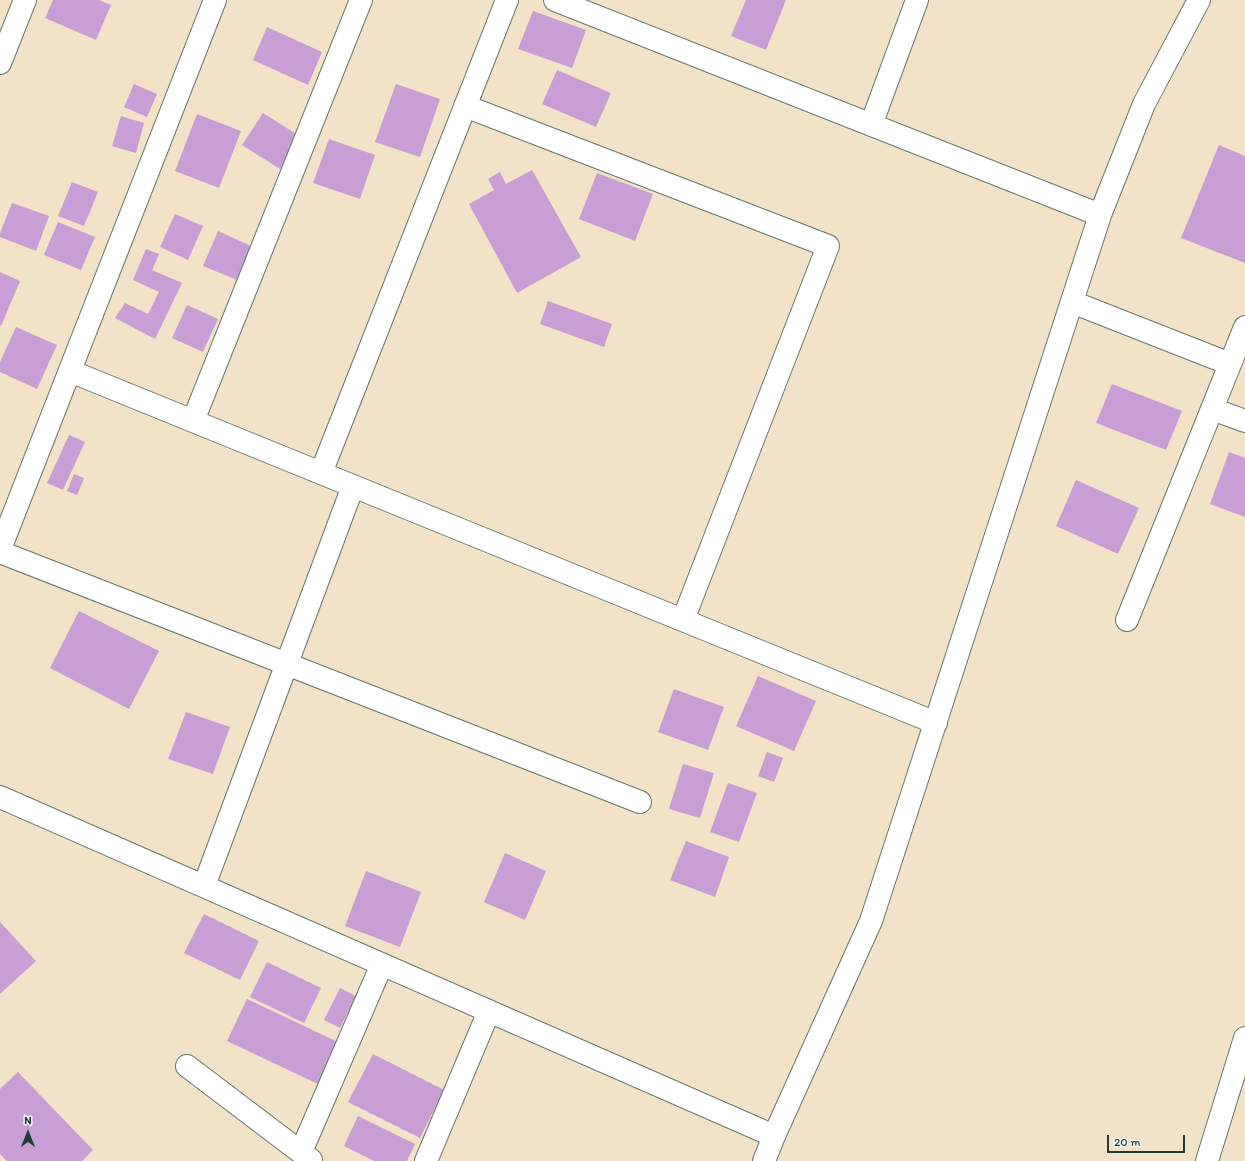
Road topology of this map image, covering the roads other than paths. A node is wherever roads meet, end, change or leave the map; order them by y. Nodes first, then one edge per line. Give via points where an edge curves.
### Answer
1 (25, 0) edge
2 (215, 0) edge
3 (361, 0) edge
4 (507, 0) edge
5 (555, 0) edge
6 (918, 0) edge
7 (1199, 0) edge
8 (584, 5) edge
9 (0, 63) edge
10 (465, 106) junction
11 (871, 124) junction
12 (1100, 215) junction
13 (1072, 302) junction
14 (1245, 327) edge
15 (1230, 364) junction
16 (70, 371) junction
17 (1212, 409) junction
18 (1245, 420) edge
19 (193, 421) junction
20 (321, 473) junction
21 (353, 486) junction
22 (0, 551) edge
23 (683, 620) junction
24 (1127, 620) dead end
25 (287, 664) junction
26 (936, 723) junction
27 (0, 797) edge
28 (640, 802) dead end
29 (204, 886) junction
30 (382, 964) junction
31 (489, 1012) junction
32 (1245, 1038) edge
33 (187, 1066) dead end
34 (774, 1136) junction
35 (306, 1157) edge
36 (426, 1161) edge
37 (764, 1161) edge
38 (1207, 1161) edge

1 - 9 street
2 - 16 street
3 - 19 street
4 - 10 street
5 - 8 street
6 - 11 street
7 - 12 street via 1144,104
8 - 11 street
10 - 20 street
10 - 23 street via 828,246
11 - 12 street
12 - 13 street
13 - 15 street
13 - 26 street
14 - 15 street
15 - 17 street
16 - 19 street
16 - 22 street
17 - 18 street
17 - 24 street
19 - 20 street
20 - 21 street
21 - 23 street
21 - 25 street
22 - 25 street
23 - 26 street
25 - 28 street
25 - 29 street
26 - 34 street via 871,921
27 - 29 street
29 - 30 street
30 - 31 street
30 - 35 street
31 - 34 street
31 - 36 street
32 - 38 street
33 - 35 street
34 - 37 street

